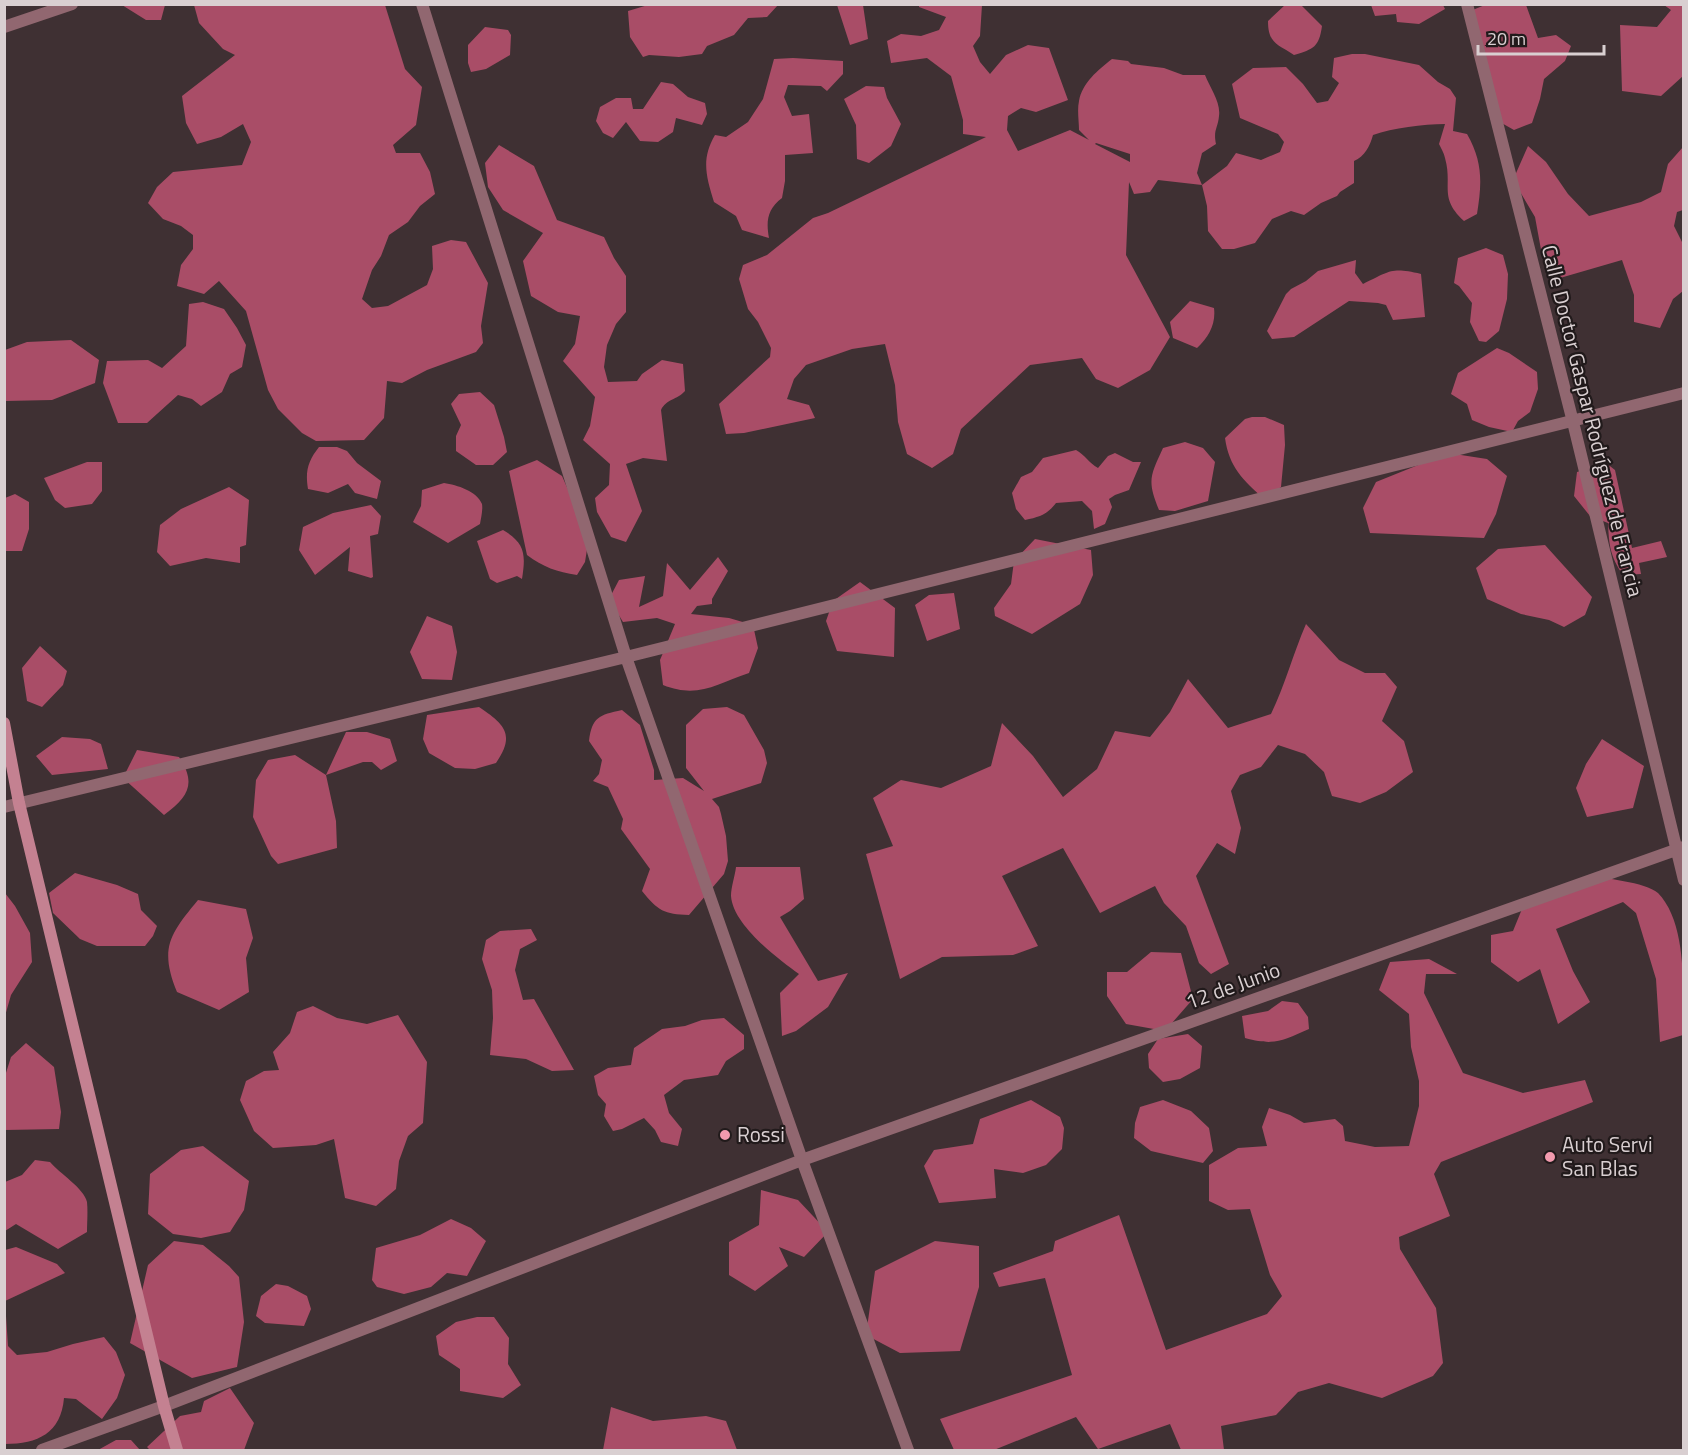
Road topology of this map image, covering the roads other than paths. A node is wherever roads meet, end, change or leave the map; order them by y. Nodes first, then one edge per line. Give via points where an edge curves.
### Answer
1 (72, 4) edge
2 (422, 4) edge
3 (1467, 4) edge
4 (4, 27) edge
5 (1683, 393) edge
6 (1573, 422) junction
7 (627, 657) junction
8 (4, 723) edge
9 (19, 803) junction
10 (4, 807) edge
11 (1680, 848) edge
12 (1683, 880) edge
13 (802, 1160) junction
14 (164, 1406) junction
15 (42, 1450) edge
16 (177, 1450) edge
17 (908, 1450) edge

1 - 4 street
2 - 7 street
3 - 6 street, Calle Doctor Gaspar Rodríguez de Francia
5 - 6 street
6 - 7 street
6 - 11 street, Calle Doctor Gaspar Rodríguez de Francia
7 - 9 street
7 - 13 street
8 - 9 main road
9 - 10 street
9 - 14 main road
11 - 12 street, Calle Doctor Gaspar Rodríguez de Francia
11 - 13 street, 12 de Junio
13 - 14 street, 12 de Junio
13 - 17 street
14 - 15 street, 12 de Junio
14 - 16 main road

